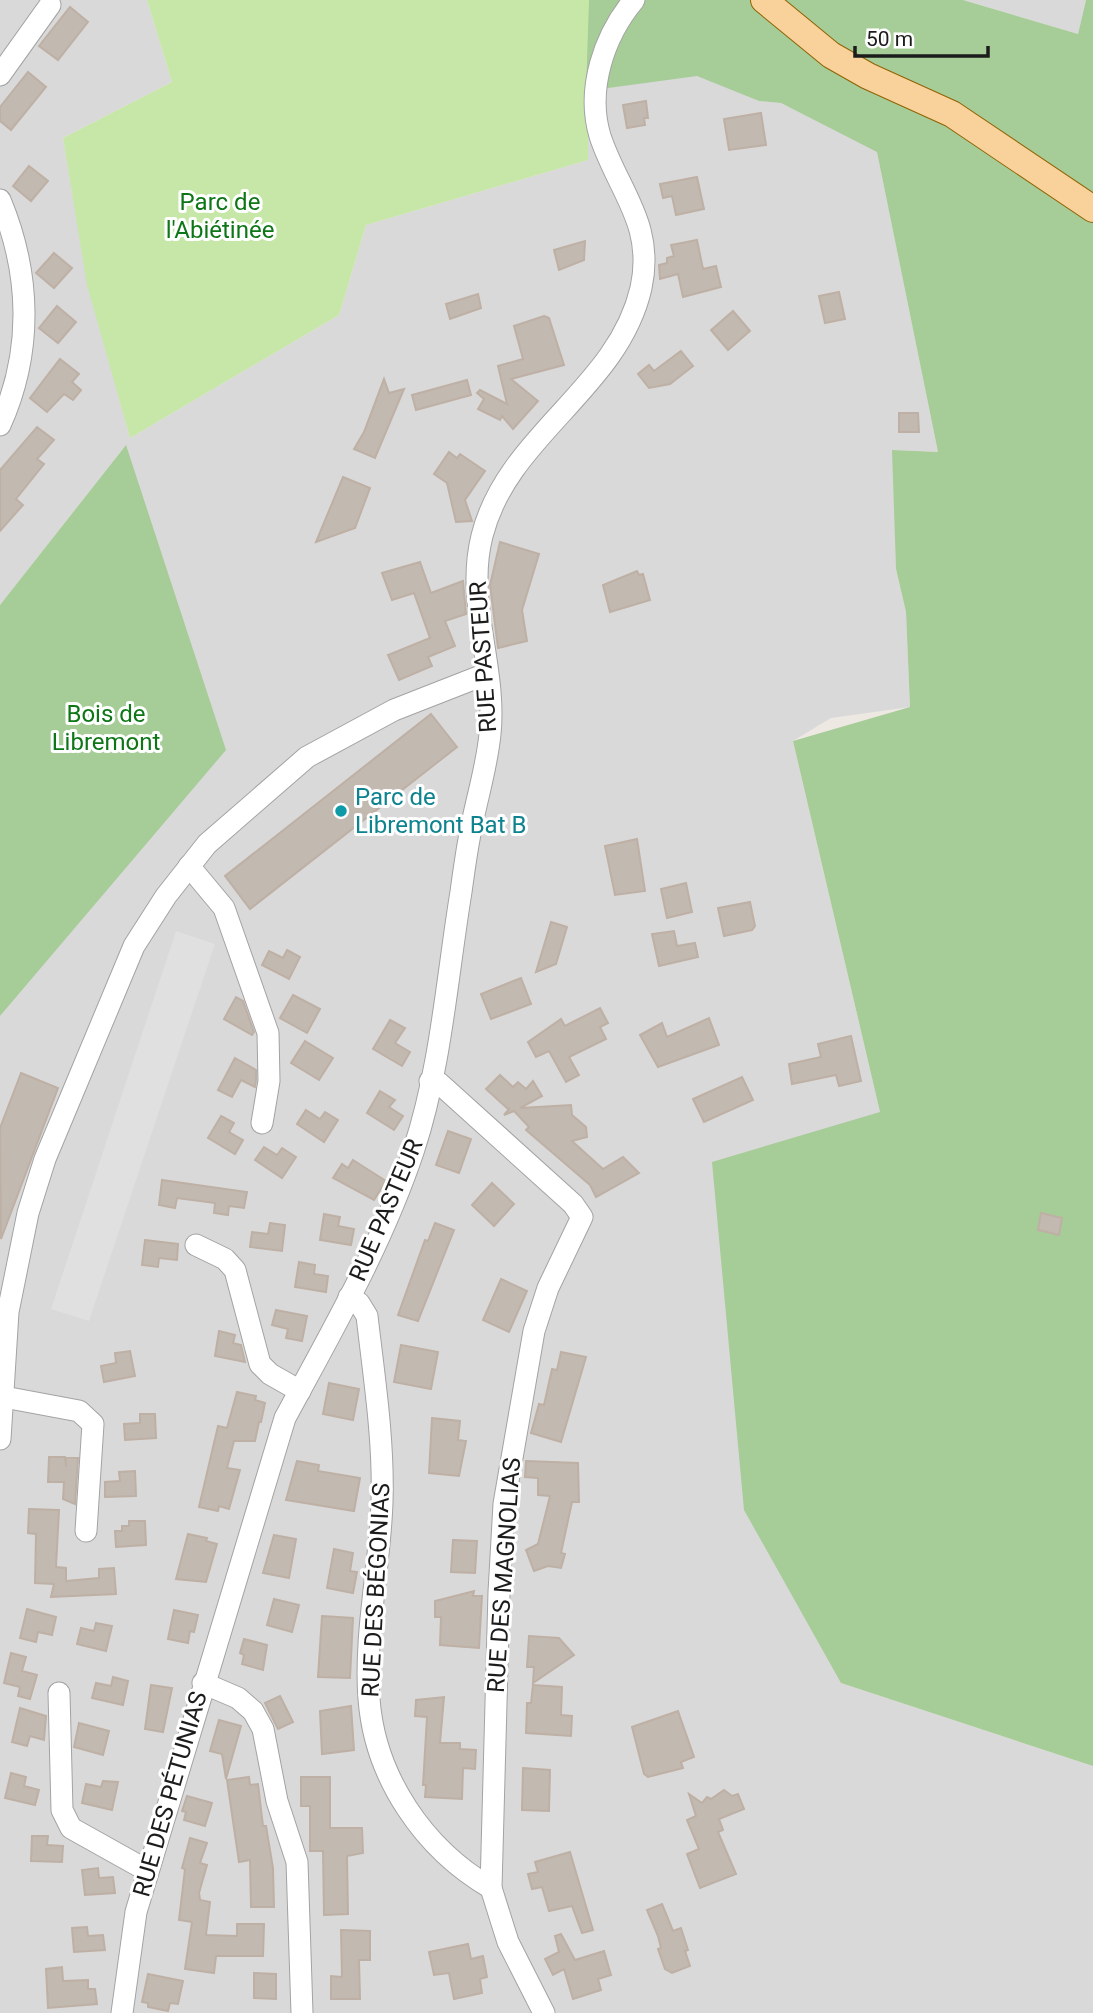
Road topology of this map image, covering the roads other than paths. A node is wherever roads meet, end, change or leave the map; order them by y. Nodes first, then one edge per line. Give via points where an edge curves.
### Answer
1 (634, 0) edge
2 (764, 0) edge
3 (50, 5) dead end
4 (0, 75) edge
5 (0, 200) edge
6 (1093, 209) edge
7 (0, 425) edge
8 (486, 674) junction
9 (189, 866) junction
10 (430, 1081) junction
11 (262, 1124) dead end
12 (196, 1245) dead end
13 (349, 1297) junction
14 (300, 1391) junction
15 (4, 1397) junction
16 (1, 1433) edge
17 (268, 1471) joint
18 (86, 1531) dead end
19 (203, 1683) junction
20 (59, 1693) dead end
21 (148, 1871) junction
22 (491, 1888) junction
23 (122, 2013) edge
24 (302, 2013) edge
25 (544, 2013) edge

1 - 8 street, RUE PASTEUR via 616,23 601,58 596,116 639,220 642,283 618,345 520,458 490,509 478,552 476,582
2 - 6 main road via 841,61 952,114
3 - 4 street
5 - 7 street via 18,259 26,331 17,380
8 - 9 street via 394,710 307,757 207,844
8 - 10 street, RUE PASTEUR via 489,742
9 - 11 street via 224,908 268,1033 270,1081
9 - 15 street via 134,946 45,1159 28,1213 8,1312
10 - 13 street, RUE PASTEUR via 414,1149
10 - 22 street, RUE DES MAGNOLIAS via 439,1083 582,1217 548,1288 534,1331 504,1504
12 - 14 street via 225,1259 235,1270 260,1364
13 - 14 street, RUE PASTEUR
13 - 22 street, RUE DES BÉGONIAS via 367,1316 382,1475 369,1672 372,1721 389,1775 420,1828 457,1868
14 - 17 street, RUE PASTEUR via 285,1418
15 - 16 street
15 - 18 street via 79,1411 93,1423
17 - 19 street, RUE DES PÉTUNIAS
19 - 21 street, RUE DES PÉTUNIAS
19 - 24 street via 238,1698 264,1729 277,1801 297,1862
20 - 21 street via 65,1820 71,1828
21 - 23 street, RUE DES PÉTUNIAS via 136,1912
22 - 25 street, RUE DES MAGNOLIAS via 508,1942

